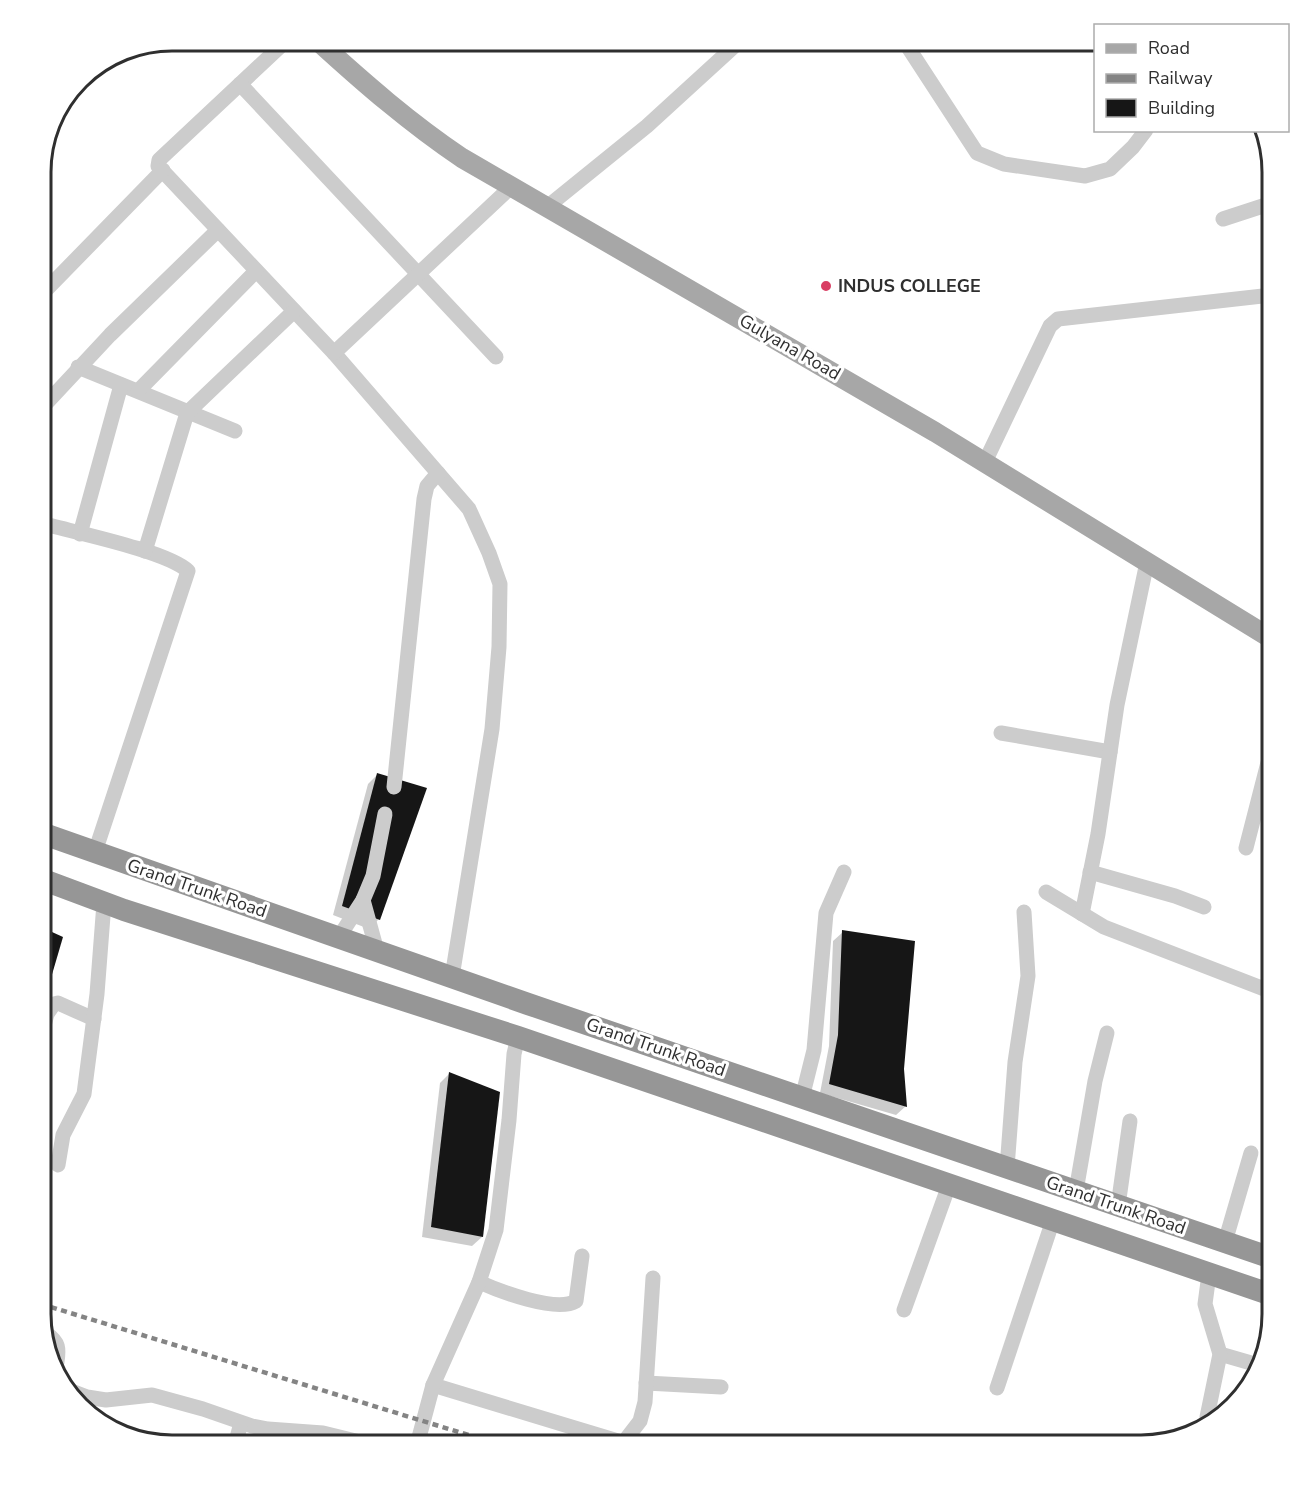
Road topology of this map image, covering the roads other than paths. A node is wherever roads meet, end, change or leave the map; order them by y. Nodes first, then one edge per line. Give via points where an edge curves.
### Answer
1 (274, 51) edge
2 (330, 51) edge
3 (729, 51) edge
4 (911, 51) edge
5 (240, 84) junction
6 (1144, 132) edge
7 (163, 170) junction
8 (511, 187) junction
9 (1262, 205) edge
10 (547, 207) junction
11 (1223, 219) dead end
12 (218, 230) junction
13 (256, 270) junction
14 (418, 274) junction
15 (51, 285) edge
16 (1262, 297) edge
17 (294, 311) junction
18 (333, 353) junction
19 (496, 357) dead end
20 (78, 367) junction
21 (120, 384) junction
22 (138, 391) junction
23 (51, 398) edge
24 (187, 413) junction
25 (235, 430) dead end
26 (985, 462) junction
27 (438, 473) junction
28 (51, 526) edge
29 (80, 534) junction
30 (145, 551) junction
31 (1147, 562) junction
32 (1262, 633) edge
33 (1001, 733) dead end
34 (1110, 752) junction
35 (1262, 786) edge
36 (394, 787) dead end
37 (385, 814) dead end
38 (51, 837) edge
39 (1246, 848) dead end
40 (95, 852) junction
41 (844, 872) dead end
42 (1090, 872) junction
43 (51, 883) edge
44 (1046, 892) dead end
45 (363, 900) junction
46 (104, 903) junction
47 (1204, 907) dead end
48 (1024, 912) dead end
49 (1082, 914) junction
50 (339, 937) junction
51 (378, 951) junction
52 (452, 977) junction
53 (1262, 988) edge
54 (528, 1004) junction
55 (51, 1008) edge
56 (94, 1019) junction
57 (1107, 1033) dead end
58 (518, 1037) junction
59 (802, 1098) junction
60 (1130, 1121) dead end
61 (1251, 1153) dead end
62 (58, 1165) dead end
63 (1007, 1168) junction
64 (949, 1185) junction
65 (1076, 1191) junction
66 (1118, 1206) junction
67 (1053, 1220) junction
68 (1225, 1242) junction
69 (1262, 1255) edge
70 (582, 1256) dead end
71 (1209, 1274) junction
72 (653, 1278) dead end
73 (479, 1282) junction
74 (1262, 1292) edge
75 (904, 1310) dead end
76 (53, 1339) edge
77 (1220, 1354) junction
78 (58, 1355) edge
79 (1251, 1365) edge
80 (646, 1383) junction
81 (433, 1385) junction
82 (721, 1387) dead end
83 (997, 1388) dead end
84 (82, 1395) edge
85 (1207, 1415) edge
86 (241, 1423) junction
87 (238, 1435) edge
88 (331, 1435) edge
89 (420, 1435) edge
90 (597, 1435) edge
91 (632, 1435) edge

1 - 5 street
2 - 8 main road, Gulyana Road via 421,130
3 - 10 street via 647,126
4 - 6 street via 977,153 1004,164 1094,174 1110,170
5 - 7 street via 159,160 158,166
5 - 14 street
7 - 12 street
7 - 15 street
8 - 10 main road, Gulyana Road
8 - 14 street
9 - 11 street
10 - 26 main road, Gulyana Road
12 - 13 street
12 - 20 street
13 - 17 street
13 - 22 street
14 - 18 street
14 - 19 street
16 - 26 street via 1058,319 1050,326
17 - 18 street
17 - 24 street
18 - 27 street
20 - 21 street
20 - 23 street
21 - 22 street
21 - 29 street
22 - 24 street
24 - 25 street
24 - 30 street
26 - 31 main road, Gulyana Road
27 - 36 street via 424,499
27 - 52 street via 469,509 500,584 492,729
28 - 29 street
29 - 30 street
30 - 40 street via 188,571
31 - 32 main road, Gulyana Road
31 - 34 street
33 - 34 street
34 - 42 street
35 - 39 street
37 - 45 street via 373,876
38 - 40 highway, Grand Trunk Road
40 - 50 highway, Grand Trunk Road
41 - 59 street via 826,913 814,1050
42 - 47 street
42 - 49 street
43 - 46 highway, Grand Trunk Road
44 - 49 street
45 - 50 street
45 - 51 street
46 - 56 street
46 - 58 highway, Grand Trunk Road
48 - 63 street via 1028,976 1015,1062
49 - 53 street via 1104,927
50 - 51 highway, Grand Trunk Road
51 - 52 highway, Grand Trunk Road
52 - 54 highway, Grand Trunk Road
54 - 58 highway
54 - 59 highway, Grand Trunk Road
55 - 56 street via 58,1003
56 - 62 street via 84,1094 63,1135
57 - 65 street
58 - 64 highway, Grand Trunk Road
58 - 73 street via 496,1230
59 - 63 highway, Grand Trunk Road
60 - 66 street
61 - 68 street
63 - 65 highway, Grand Trunk Road
64 - 67 highway, Grand Trunk Road
64 - 75 street
65 - 66 highway, Grand Trunk Road
66 - 68 highway, Grand Trunk Road
67 - 71 highway, Grand Trunk Road
67 - 83 street
68 - 69 highway, Grand Trunk Road
70 - 73 street via 576,1301 569,1305 531,1301
71 - 74 highway, Grand Trunk Road
71 - 77 street via 1205,1304
72 - 80 street
73 - 81 street
76 - 78 street via 59,1348
77 - 79 street
77 - 85 street
80 - 82 street
80 - 91 street via 640,1421
81 - 89 street
81 - 90 street
84 - 86 street via 106,1400 152,1395
86 - 87 street
86 - 88 street via 268,1430

